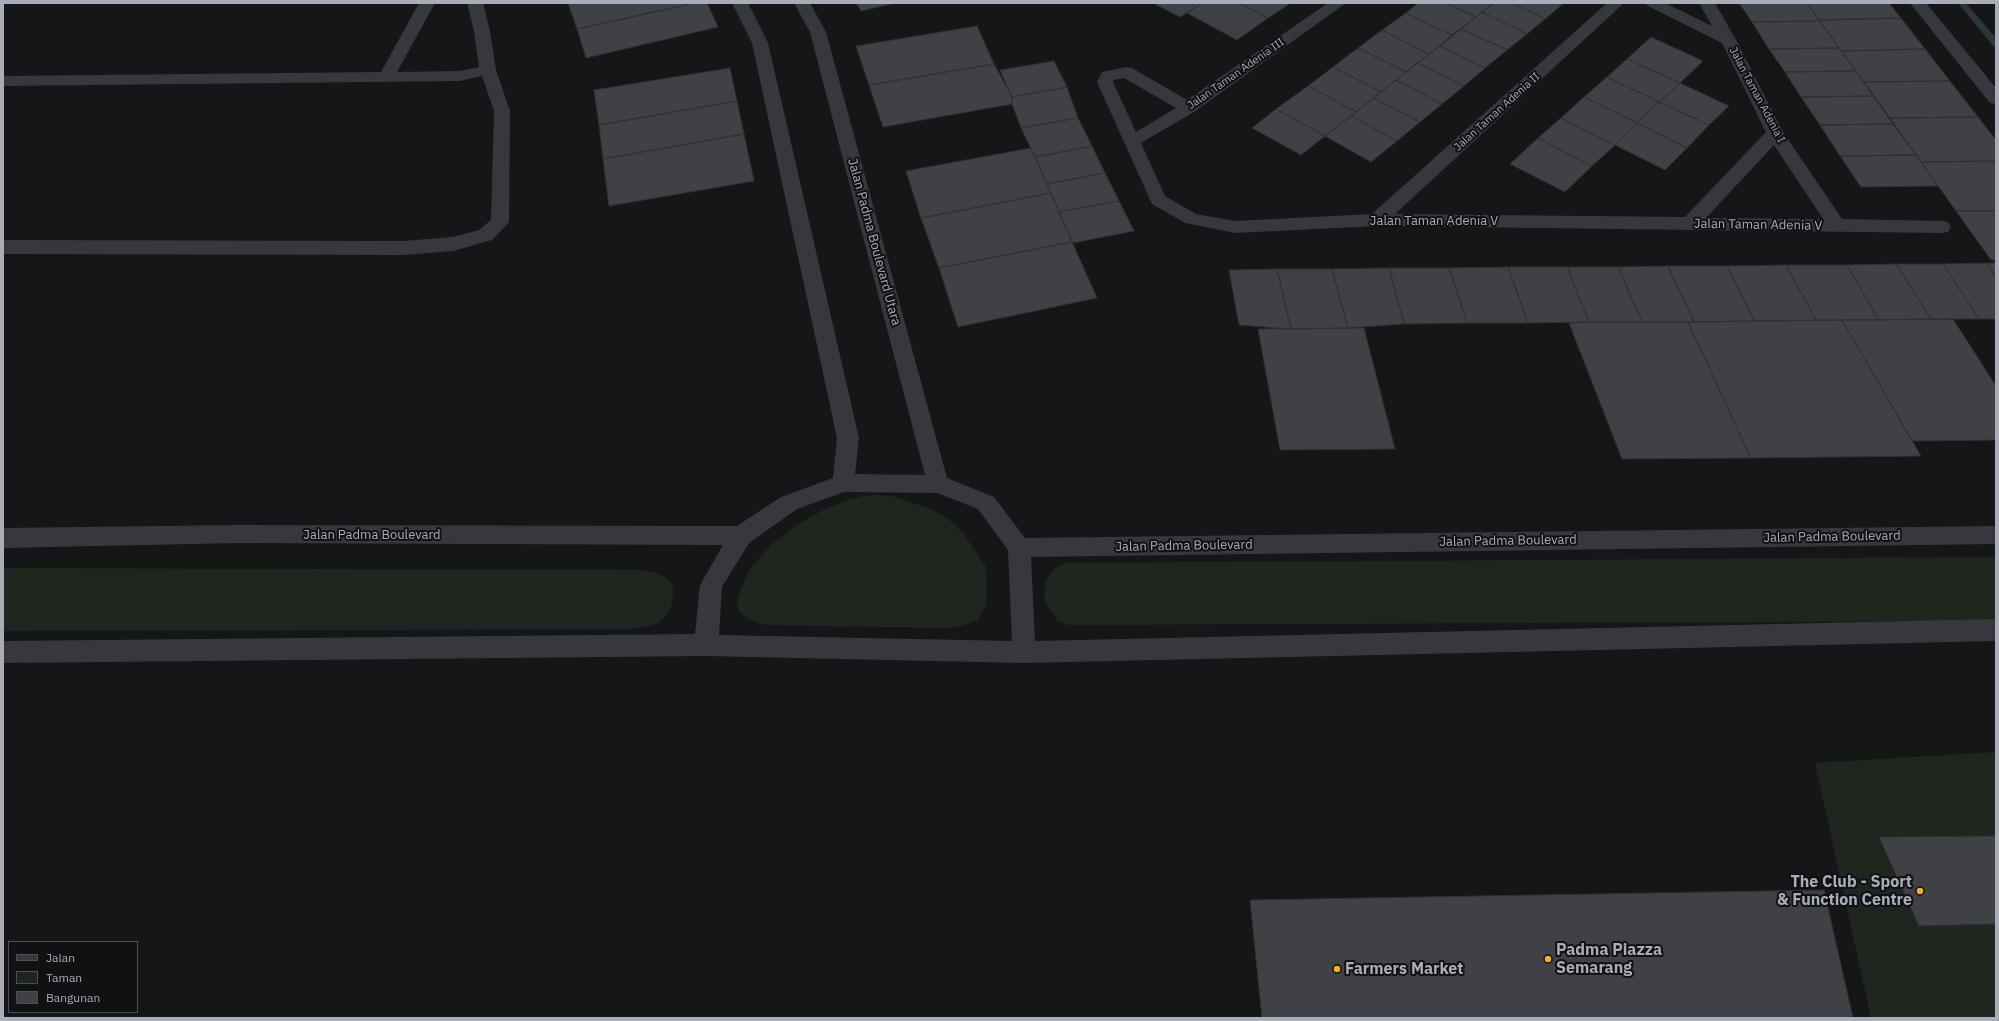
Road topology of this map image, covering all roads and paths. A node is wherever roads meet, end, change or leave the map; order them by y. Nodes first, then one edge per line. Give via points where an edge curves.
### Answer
1 (427, 3) edge
2 (475, 3) edge
3 (740, 3) edge
4 (802, 3) edge
5 (1338, 3) edge
6 (1616, 3) edge
7 (1653, 3) edge
8 (1707, 3) edge
9 (1918, 3) edge
10 (1728, 40) junction
11 (488, 70) junction
12 (386, 77) junction
13 (3, 81) edge
14 (1996, 99) edge
15 (1188, 108) junction
16 (1775, 133) junction
17 (1131, 142) junction
18 (1377, 220) junction
19 (1690, 224) junction
20 (1837, 226) junction
21 (1942, 227) dead end
22 (3, 247) edge
23 (843, 484) junction
24 (938, 484) junction
25 (1996, 535) edge
26 (741, 536) junction
27 (3, 538) edge
28 (1019, 548) junction
29 (1996, 630) edge
30 (706, 645) junction
31 (3, 652) edge
32 (1024, 652) junction

1 - 12 street
2 - 11 street
3 - 23 street via 760,44 848,438
4 - 24 street, Jalan Padma Boulevard Utara via 818,32
5 - 15 street, Jalan Taman Adenia III
6 - 18 street, Jalan Taman Adenia II
7 - 10 street
8 - 10 street, Jalan Taman Adenia I
9 - 14 street
10 - 16 street, Jalan Taman Adenia I
11 - 12 street via 460,76
11 - 22 street via 502,111 502,119 500,222 485,236 453,244 404,248
12 - 13 street
15 - 17 street, Jalan Taman Adenia III
15 - 17 street, Jalan Taman Adenia V via 1126,72 1108,76 1105,82
16 - 19 street
16 - 20 street, Jalan Taman Adenia I
17 - 18 street, Jalan Taman Adenia V via 1158,200 1191,219 1236,227
18 - 19 street, Jalan Taman Adenia V
19 - 20 street, Jalan Taman Adenia V
20 - 21 street, Jalan Taman Adenia V
23 - 24 street
23 - 26 street via 789,503
24 - 28 street via 986,503
25 - 28 street, Jalan Padma Boulevard
26 - 27 street, Jalan Padma Boulevard via 239,534
26 - 30 street via 711,585
28 - 32 street
29 - 32 street
30 - 31 street
30 - 32 street

